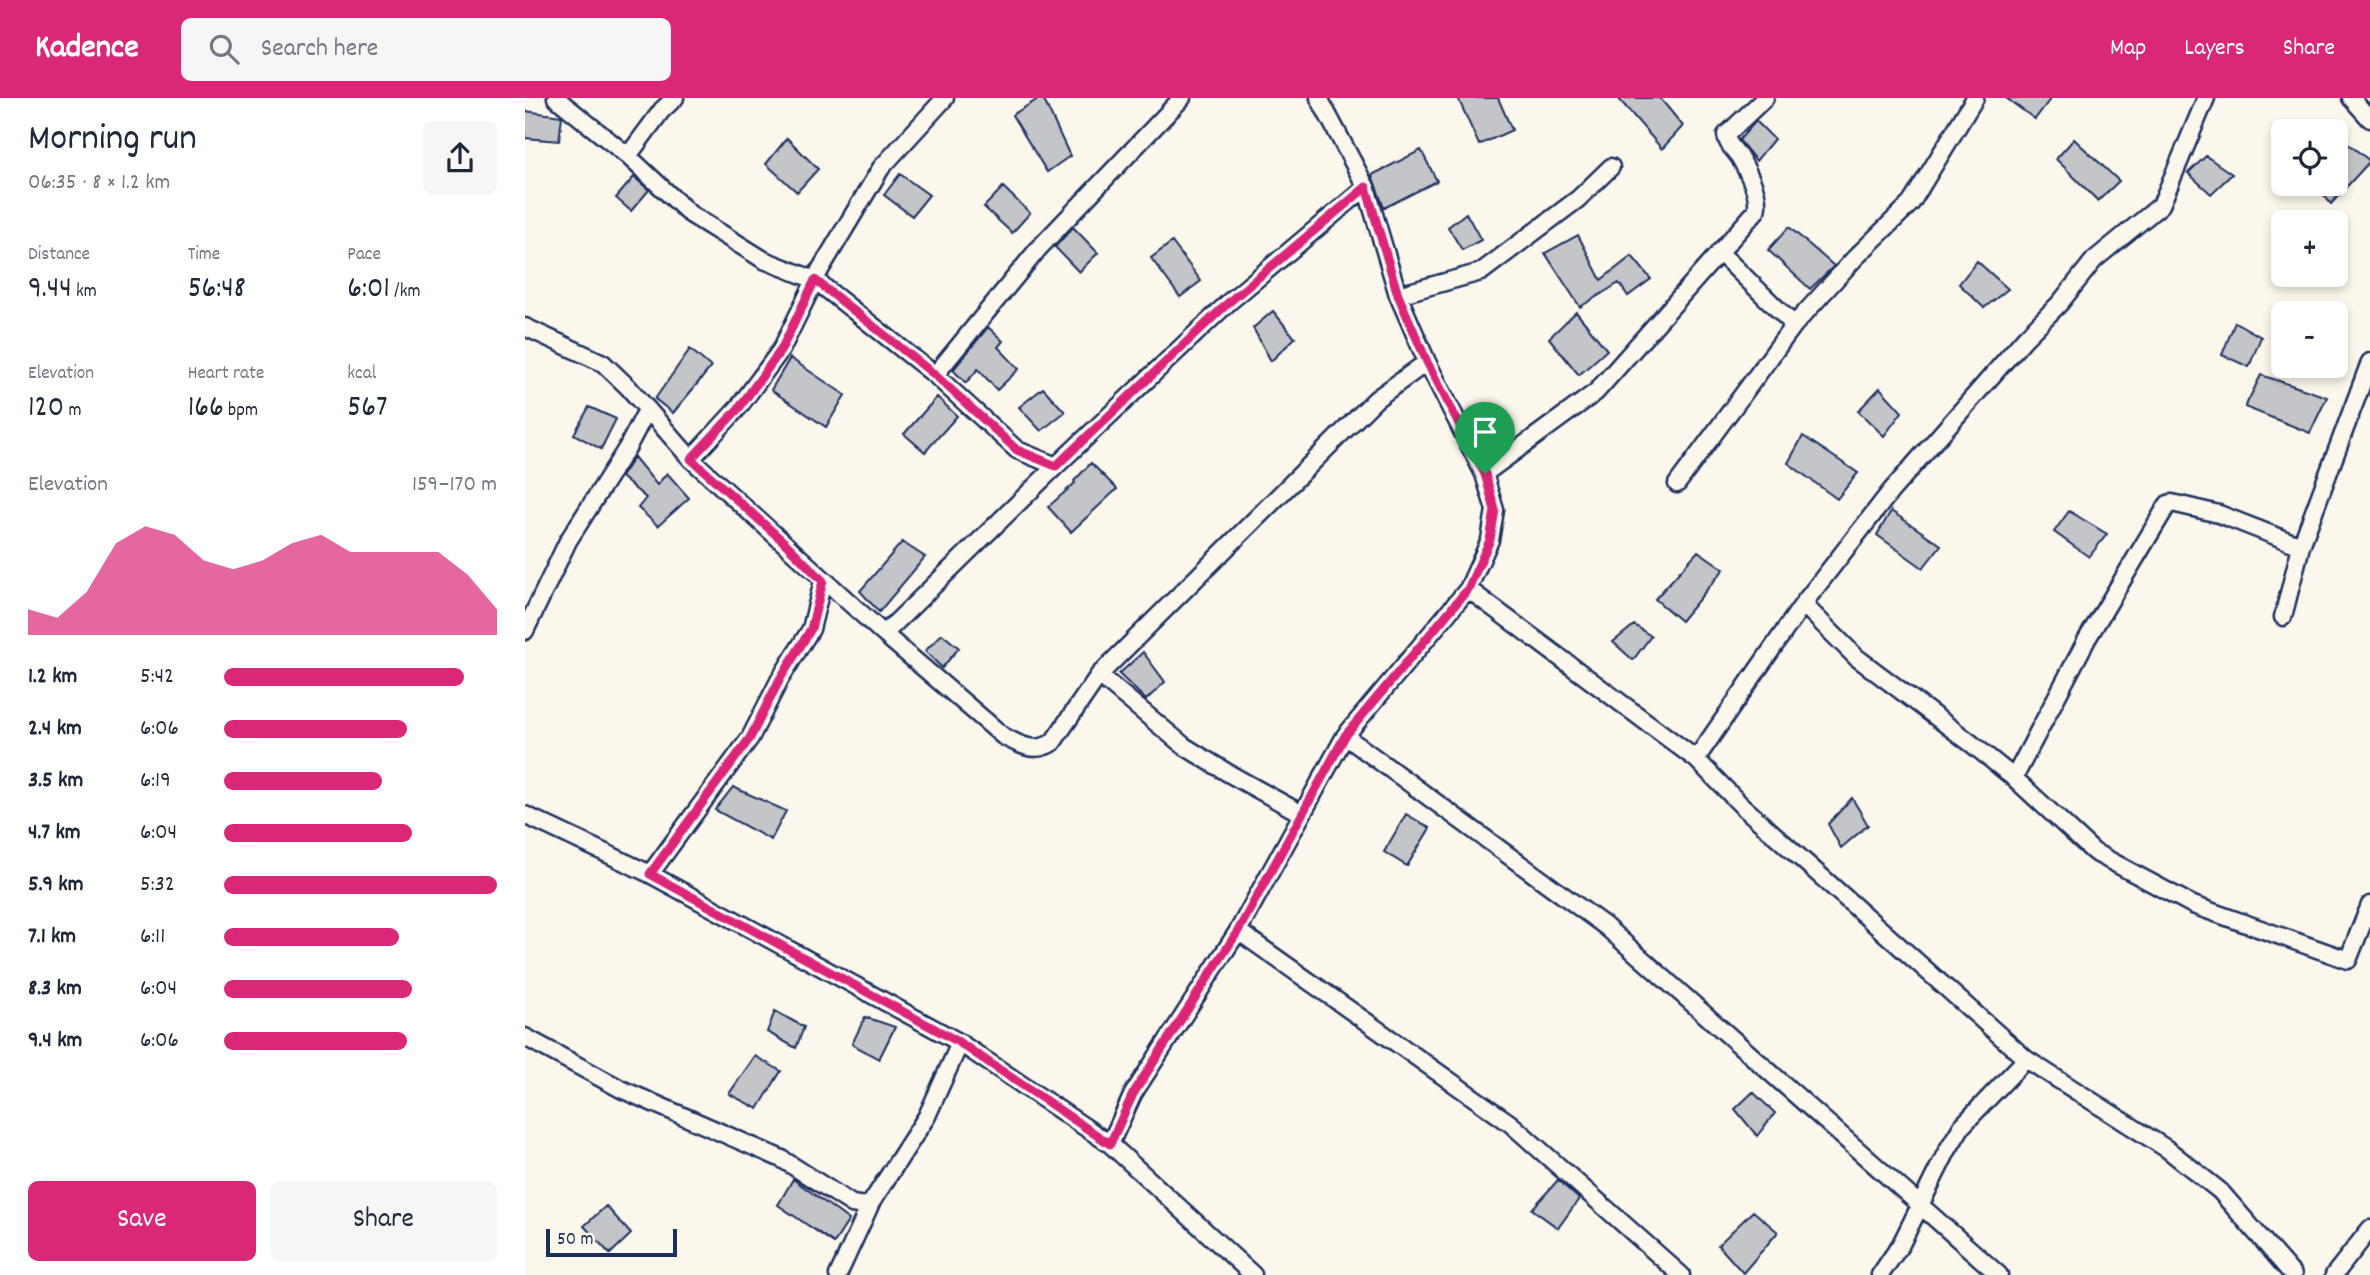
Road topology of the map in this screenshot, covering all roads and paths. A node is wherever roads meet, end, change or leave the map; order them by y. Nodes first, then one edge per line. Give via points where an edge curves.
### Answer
1 (556, 98) edge
2 (675, 98) edge
3 (945, 98) edge
4 (1182, 98) edge
5 (1319, 98) edge
6 (1765, 98) edge
7 (1975, 98) edge
8 (2206, 98) edge
9 (2351, 98) edge
10 (2370, 119) edge
11 (628, 156) junction
12 (1611, 167) dead end
13 (1366, 187) junction
14 (1719, 251) junction
15 (815, 280) junction
16 (1398, 295) junction
17 (1794, 325) junction
18 (525, 327) edge
19 (1427, 362) junction
20 (2370, 362) edge
21 (935, 375) junction
22 (647, 410) junction
23 (691, 459) junction
24 (1056, 466) junction
25 (1485, 474) junction
26 (1677, 484) dead end
27 (2301, 546) junction
28 (823, 581) junction
29 (1468, 589) junction
30 (1803, 604) junction
31 (2283, 617) dead end
32 (525, 631) edge
33 (884, 634) junction
34 (1099, 675) junction
35 (1345, 736) junction
36 (1696, 759) junction
37 (2014, 778) junction
38 (1302, 814) junction
39 (525, 815) edge
40 (650, 874) junction
41 (2370, 905) edge
42 (1238, 931) junction
43 (525, 1037) edge
44 (960, 1043) junction
45 (2026, 1059) junction
46 (1110, 1144) junction
47 (871, 1203) junction
48 (1922, 1205) junction
49 (2370, 1228) edge
50 (838, 1275) edge
51 (1253, 1275) edge
52 (1681, 1275) edge
53 (1880, 1275) edge
54 (2000, 1275) edge
55 (2293, 1275) edge
56 (2334, 1275) edge

1 - 11 street
2 - 11 street
3 - 15 street via 881,169
4 - 21 street via 1039,248
5 - 13 street
6 - 14 street via 1726,135 1758,199 1756,211
7 - 17 street via 1911,202
8 - 30 street via 2161,205 2094,260 1891,491
9 - 10 street
11 - 15 street via 690,214 764,260
12 - 16 street via 1578,199 1481,272
13 - 16 street
13 - 24 street via 1229,302
14 - 17 street
14 - 25 street via 1596,392
15 - 21 street
15 - 23 street via 781,350 739,408
16 - 19 street
17 - 26 street
18 - 22 street via 603,362
19 - 25 street
19 - 34 street via 1376,399
20 - 27 street
21 - 24 street via 1017,450
22 - 23 street
22 - 32 street via 568,541
23 - 28 street
24 - 33 street
25 - 29 street via 1495,510 1490,540
27 - 31 street
27 - 37 street via 2219,514 2168,504 2087,639
28 - 33 street
28 - 40 street via 811,629 750,738
29 - 35 street
29 - 36 street
30 - 36 street
30 - 37 street via 1856,657
33 - 34 street via 1003,736 1022,746 1035,748 1053,742
34 - 38 street via 1184,746
35 - 38 street
35 - 48 street via 1605,926
36 - 45 street via 1741,805
37 - 41 street via 2094,852 2193,905 2248,925 2348,960
38 - 42 street
39 - 40 street
40 - 44 street
42 - 46 street via 1133,1094
42 - 52 street via 1511,1124
43 - 47 street via 621,1089 782,1159 852,1204
44 - 46 street
44 - 47 street via 927,1116
45 - 48 street via 1962,1126
45 - 55 street via 2168,1149 2220,1191
46 - 51 street
47 - 50 street
48 - 53 street
48 - 54 street
49 - 56 street

